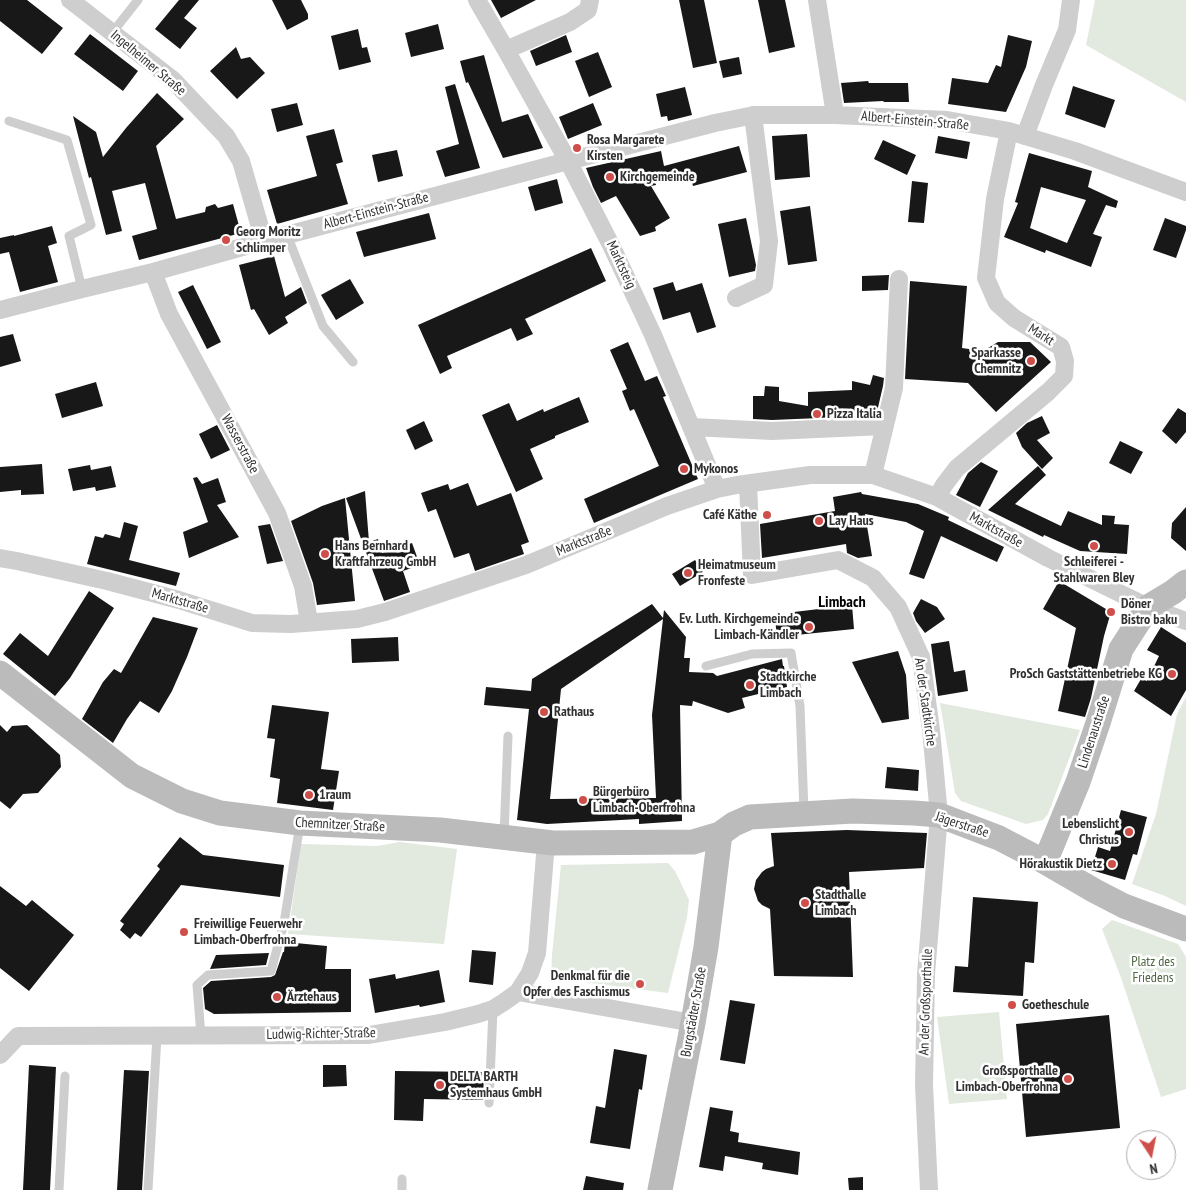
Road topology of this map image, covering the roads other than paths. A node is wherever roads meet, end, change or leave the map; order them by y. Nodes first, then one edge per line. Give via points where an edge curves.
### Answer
1 (70, 0) edge
2 (138, 0) edge
3 (477, 0) edge
4 (590, 0) edge
5 (817, 0) edge
6 (1072, 0) edge
7 (112, 33) junction
8 (506, 50) junction
9 (753, 115) junction
10 (835, 115) junction
11 (9, 121) dead end
12 (1017, 134) junction
13 (568, 161) junction
14 (1186, 192) edge
15 (287, 235) junction
16 (264, 241) junction
17 (153, 272) junction
18 (899, 279) dead end
19 (82, 289) junction
20 (736, 298) dead end
21 (0, 310) edge
22 (353, 362) dead end
23 (884, 426) junction
24 (692, 427) junction
25 (873, 475) junction
26 (748, 484) junction
27 (716, 489) junction
28 (937, 497) junction
29 (0, 558) edge
30 (1186, 582) edge
31 (1148, 607) junction
32 (1186, 621) edge
33 (309, 622) junction
34 (706, 666) dead end
35 (0, 673) edge
36 (508, 736) dead end
37 (804, 814) junction
38 (939, 815) junction
39 (300, 823) junction
40 (720, 834) junction
41 (504, 837) junction
42 (546, 843) junction
43 (1045, 862) junction
44 (1186, 929) edge
45 (518, 992) junction
46 (492, 1009) junction
47 (693, 1023) junction
48 (157, 1036) junction
49 (201, 1036) junction
50 (0, 1054) edge
51 (65, 1076) dead end
52 (489, 1102) dead end
53 (402, 1179) dead end
54 (58, 1190) edge
55 (148, 1190) edge
56 (402, 1190) edge
57 (660, 1190) edge
58 (928, 1190) edge

1 - 7 street, Ingelheimer Straße
2 - 7 lane
3 - 8 street, Marktsteig
4 - 8 street via 588,10 570,22
5 - 10 street
6 - 12 street via 1067,30 1044,85
7 - 16 street, Ingelheimer Straße via 172,78 226,136 241,161
8 - 13 street, Marktsteig
9 - 10 street, Albert-Einstein-Straße
9 - 13 street, Albert-Einstein-Straße
9 - 20 street via 768,241 764,285
10 - 12 street, Albert-Einstein-Straße via 947,120
11 - 19 lane via 67,140 91,225 69,236
12 - 14 street, Albert-Einstein-Straße via 1075,151
12 - 28 street, Markt via 995,199 986,278 997,303 1014,318 1061,347 1065,360 1064,376 957,468
13 - 15 street, Albert-Einstein-Straße
13 - 24 street, Marktsteig via 653,334
15 - 16 street, Albert-Einstein-Straße
15 - 22 lane via 323,326
16 - 17 street, Albert-Einstein-Straße
17 - 19 street, Albert-Einstein-Straße
17 - 33 street, Wasserstraße via 169,314 277,513 303,586
18 - 23 street via 894,388
19 - 21 street, Albert-Einstein-Straße
23 - 24 street via 772,431
23 - 25 street
24 - 27 street, Marktsteig
25 - 26 street, Marktstraße via 810,475
25 - 28 street, Marktstraße
26 - 27 street, Marktstraße
26 - 38 street, An der Stadtkirche via 752,574 838,560 872,578 898,607 921,657
27 - 33 street, Marktstraße via 526,565 400,607 356,619
28 - 31 street, Marktstraße via 1048,558
29 - 33 street, Marktstraße via 107,581 252,622
30 - 31 main road
31 - 32 street, Marktstraße
31 - 43 main road, Lindenaustraße via 1121,649 1083,768
34 - 37 lane via 752,654 791,653 800,706
35 - 39 main road, Chemnitzer Straße via 132,776 182,801 220,813
36 - 41 lane
37 - 38 main road, Jägerstraße via 853,811
37 - 40 main road, Jägerstraße via 750,817
38 - 43 main road, Jägerstraße via 999,838
38 - 58 street, An der Großsporthalle via 926,974 924,1085
39 - 41 main road, Chemnitzer Straße via 440,830
39 - 49 lane via 284,923 271,971 208,975 197,985
40 - 42 main road, Chemnitzer Straße via 693,842
40 - 47 main road, Burgstädter Straße
41 - 42 main road, Chemnitzer Straße
42 - 45 street, Ludwig-Richter-Straße via 537,953
43 - 44 main road, Jägerstraße via 1124,906
45 - 46 street, Ludwig-Richter-Straße
45 - 47 street
46 - 49 street, Ludwig-Richter-Straße via 445,1022 369,1035
46 - 52 lane
47 - 57 main road, Burgstädter Straße
48 - 49 street, Ludwig-Richter-Straße
48 - 50 street, Ludwig-Richter-Straße via 18,1036
48 - 55 lane
51 - 54 lane
53 - 56 lane

